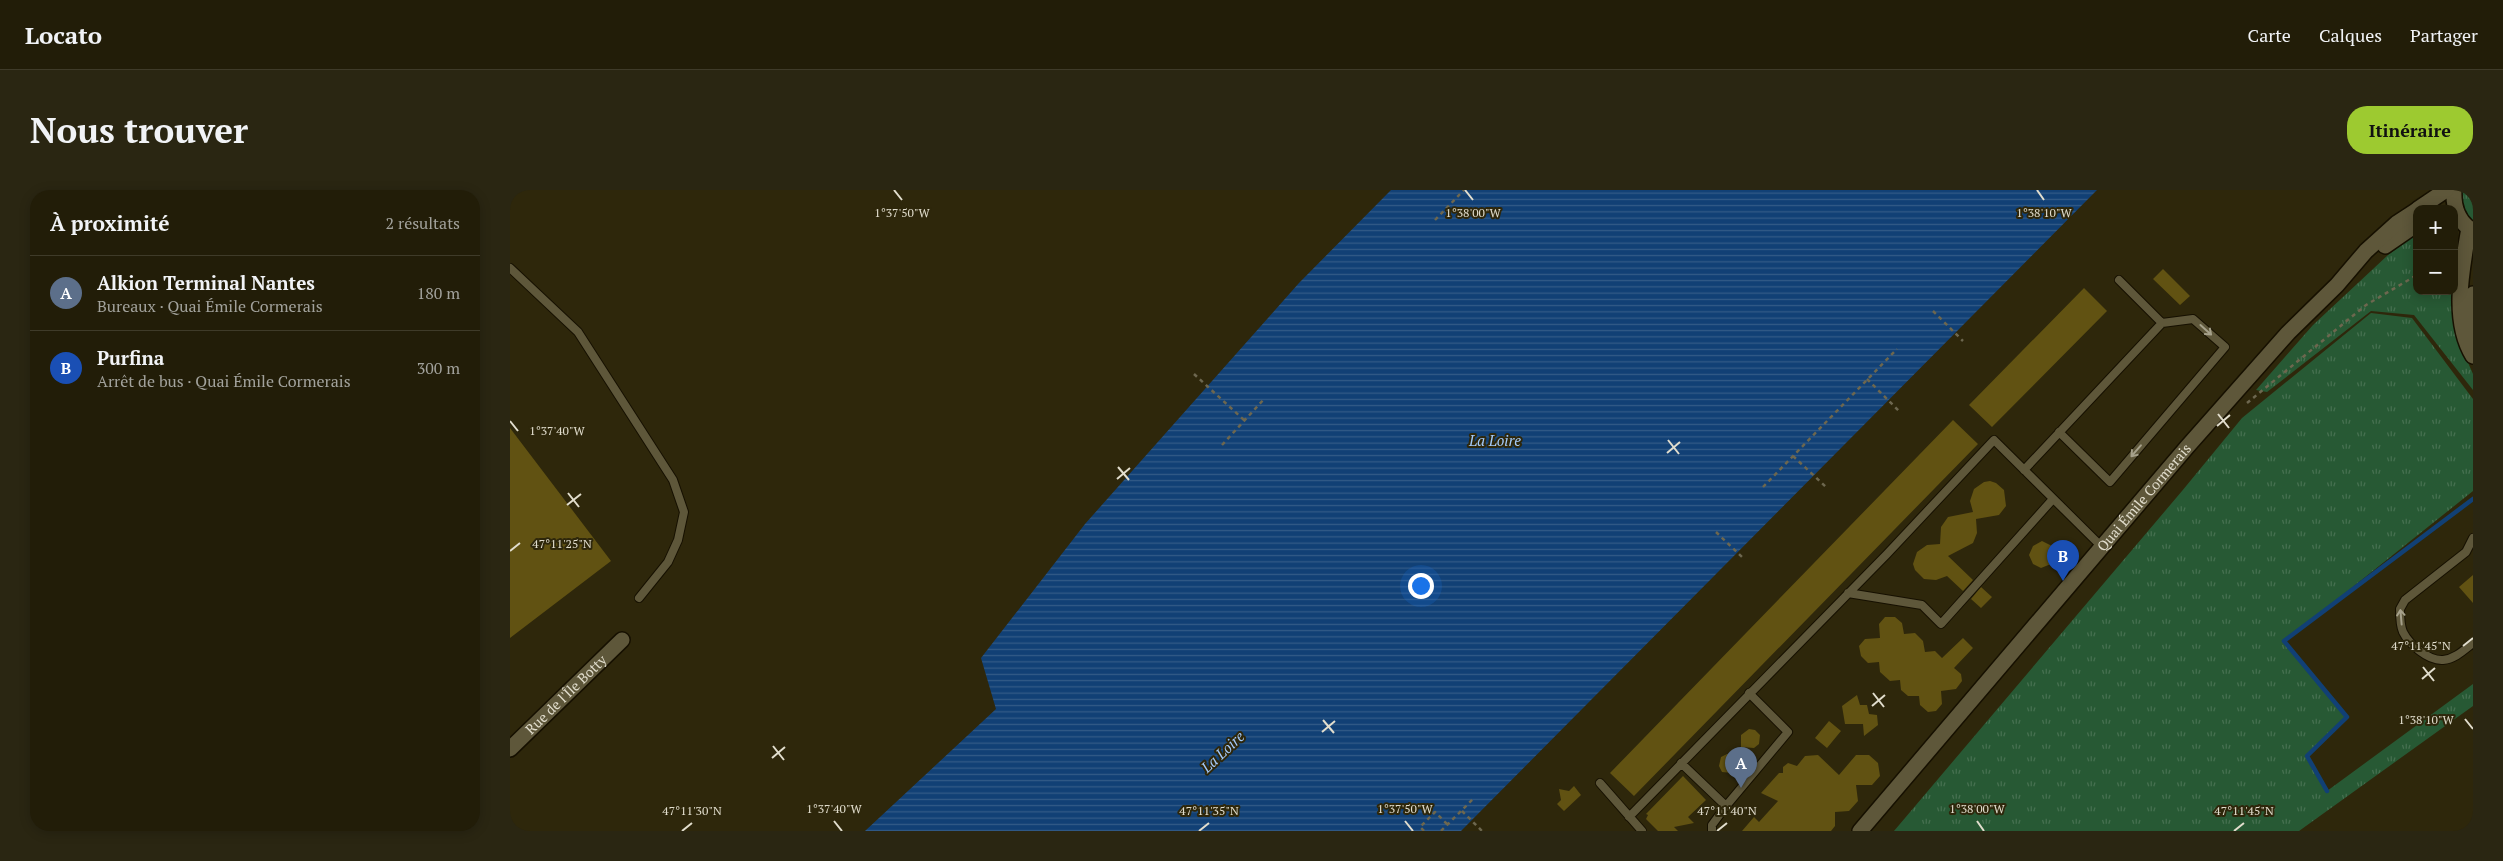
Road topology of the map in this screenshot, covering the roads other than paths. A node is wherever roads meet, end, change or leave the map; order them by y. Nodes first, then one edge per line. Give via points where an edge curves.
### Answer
1 (2446, 190) edge
2 (2454, 190) edge
3 (2423, 205) edge
4 (2413, 212) edge
5 (2464, 224) edge
6 (2413, 226) edge
7 (510, 268) edge
8 (2118, 280) dead end
9 (2337, 285) junction
10 (2473, 294) edge
11 (2162, 323) junction
12 (2473, 332) edge
13 (2473, 356) edge
14 (2059, 432) junction
15 (2024, 470) junction
16 (2054, 499) junction
17 (2473, 538) edge
18 (2102, 547) junction
19 (1848, 593) junction
20 (639, 598) dead end
21 (622, 640) dead end
22 (2473, 643) edge
23 (1749, 693) junction
24 (510, 749) edge
25 (1681, 763) junction
26 (1600, 783) dead end
27 (1726, 806) junction
28 (1629, 817) junction
29 (1642, 831) edge
30 (1712, 831) edge
31 (1860, 831) edge

1 - 3 main road, Quai Émile Cormerais
2 - 5 main road via 2454,205
4 - 9 main road, Quai Émile Cormerais via 2366,251
5 - 13 main road via 2460,308 2466,345
6 - 9 main road, Quai Émile Cormerais
7 - 20 lane via 578,332 673,480 684,512 678,540 668,562
8 - 11 lane
9 - 18 main road, Quai Émile Cormerais via 2288,333
10 - 12 main road
11 - 14 lane
11 -> 14 lane via 2193,319 2225,347 2110,482
14 - 15 lane
15 - 16 lane
15 - 19 lane via 1994,440
16 - 18 lane
16 - 19 lane via 1941,624 1922,605
22 -> 17 lane via 2458,655 2442,660 2431,657 2406,636 2400,609 2406,600 2466,552
18 - 31 main road, Quai Émile Cormerais
19 - 23 lane
21 - 24 main road, Rue de l'Île Botty
23 - 25 lane
23 - 27 lane via 1788,732
25 - 27 lane
25 - 28 lane
26 - 28 lane
27 - 30 lane via 1712,825
28 - 29 lane

